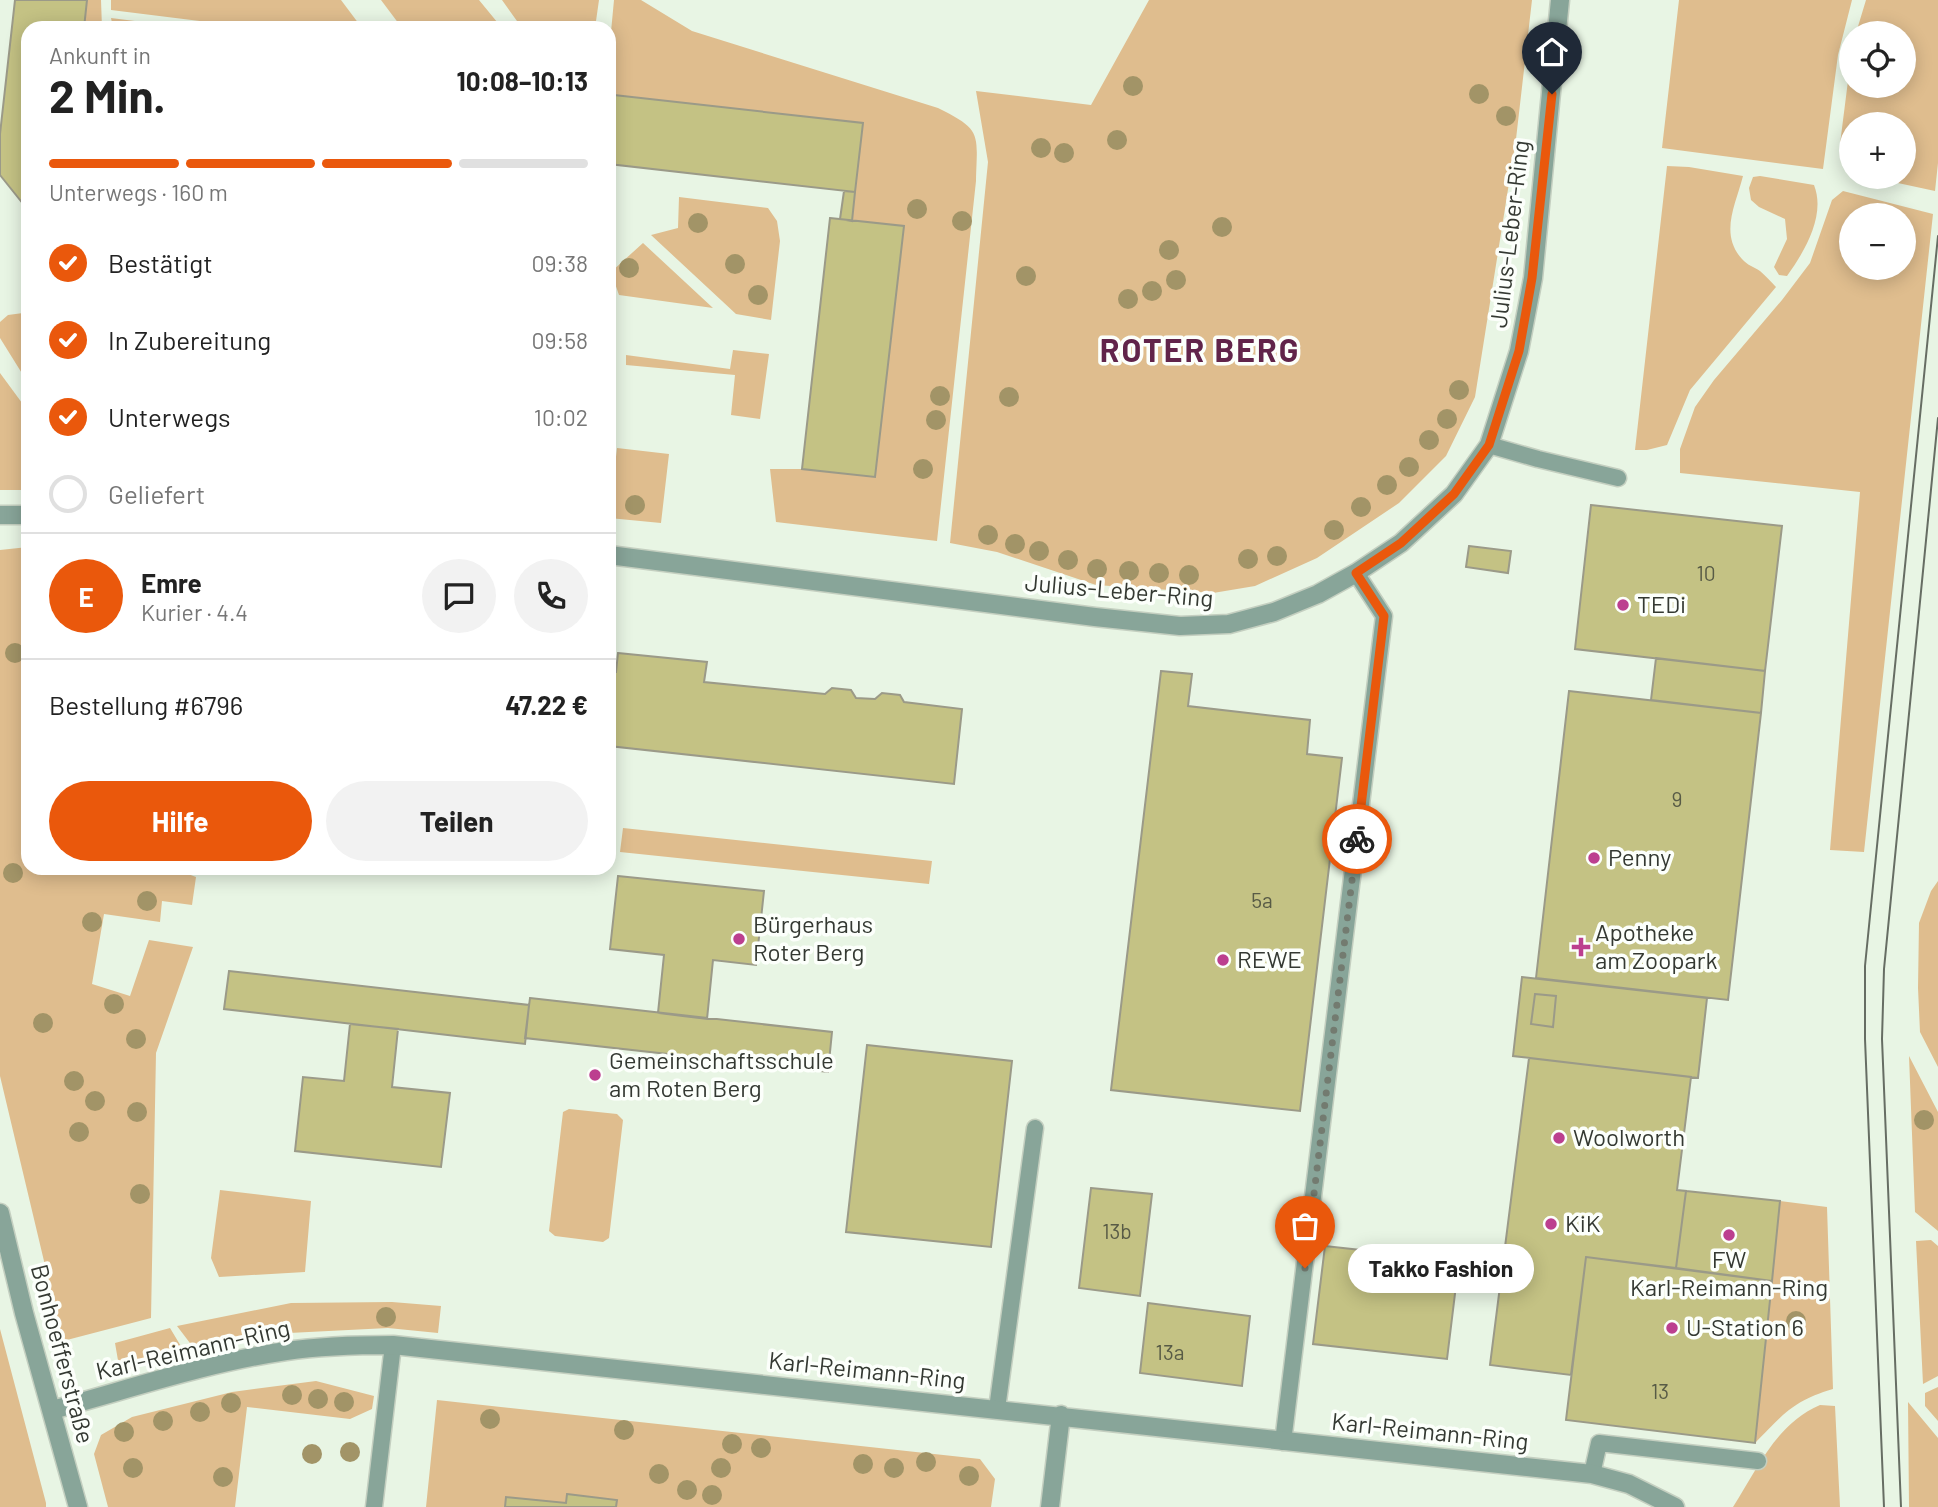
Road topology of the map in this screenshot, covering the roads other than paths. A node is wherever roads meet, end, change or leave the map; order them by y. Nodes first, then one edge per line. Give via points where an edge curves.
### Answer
1 (1560, 0) edge
2 (1489, 445) junction
3 (1618, 478) dead end
4 (0, 515) edge
5 (21, 515) edge
6 (616, 556) edge
7 (1356, 573) junction
8 (1035, 1128) dead end
9 (0, 1213) edge
10 (393, 1345) junction
11 (997, 1409) junction
12 (52, 1410) junction
13 (1061, 1415) junction
14 (1283, 1442) junction
15 (1758, 1461) dead end
16 (1592, 1474) junction
17 (78, 1507) edge
18 (374, 1507) edge
19 (1050, 1507) edge
20 (1675, 1507) edge

1 - 2 street, Julius-Leber-Ring via 1532,278 1519,351
2 - 3 lane
2 - 7 street, Julius-Leber-Ring via 1454,494 1401,543
4 - 5 street
6 - 7 street, Julius-Leber-Ring via 1180,626 1229,624 1274,612
7 - 14 lane via 1384,616
8 - 11 lane
9 - 12 street, Bonhoefferstraße
10 - 11 street, Karl-Reimann-Ring
10 - 12 street, Karl-Reimann-Ring via 285,1351 202,1368
10 - 18 lane
11 - 13 street, Karl-Reimann-Ring
12 - 17 street, Bonhoefferstraße
13 - 14 street, Karl-Reimann-Ring
13 - 19 street
14 - 16 street, Karl-Reimann-Ring
15 - 16 lane via 1599,1443
16 - 20 street, Karl-Reimann-Ring via 1629,1484

